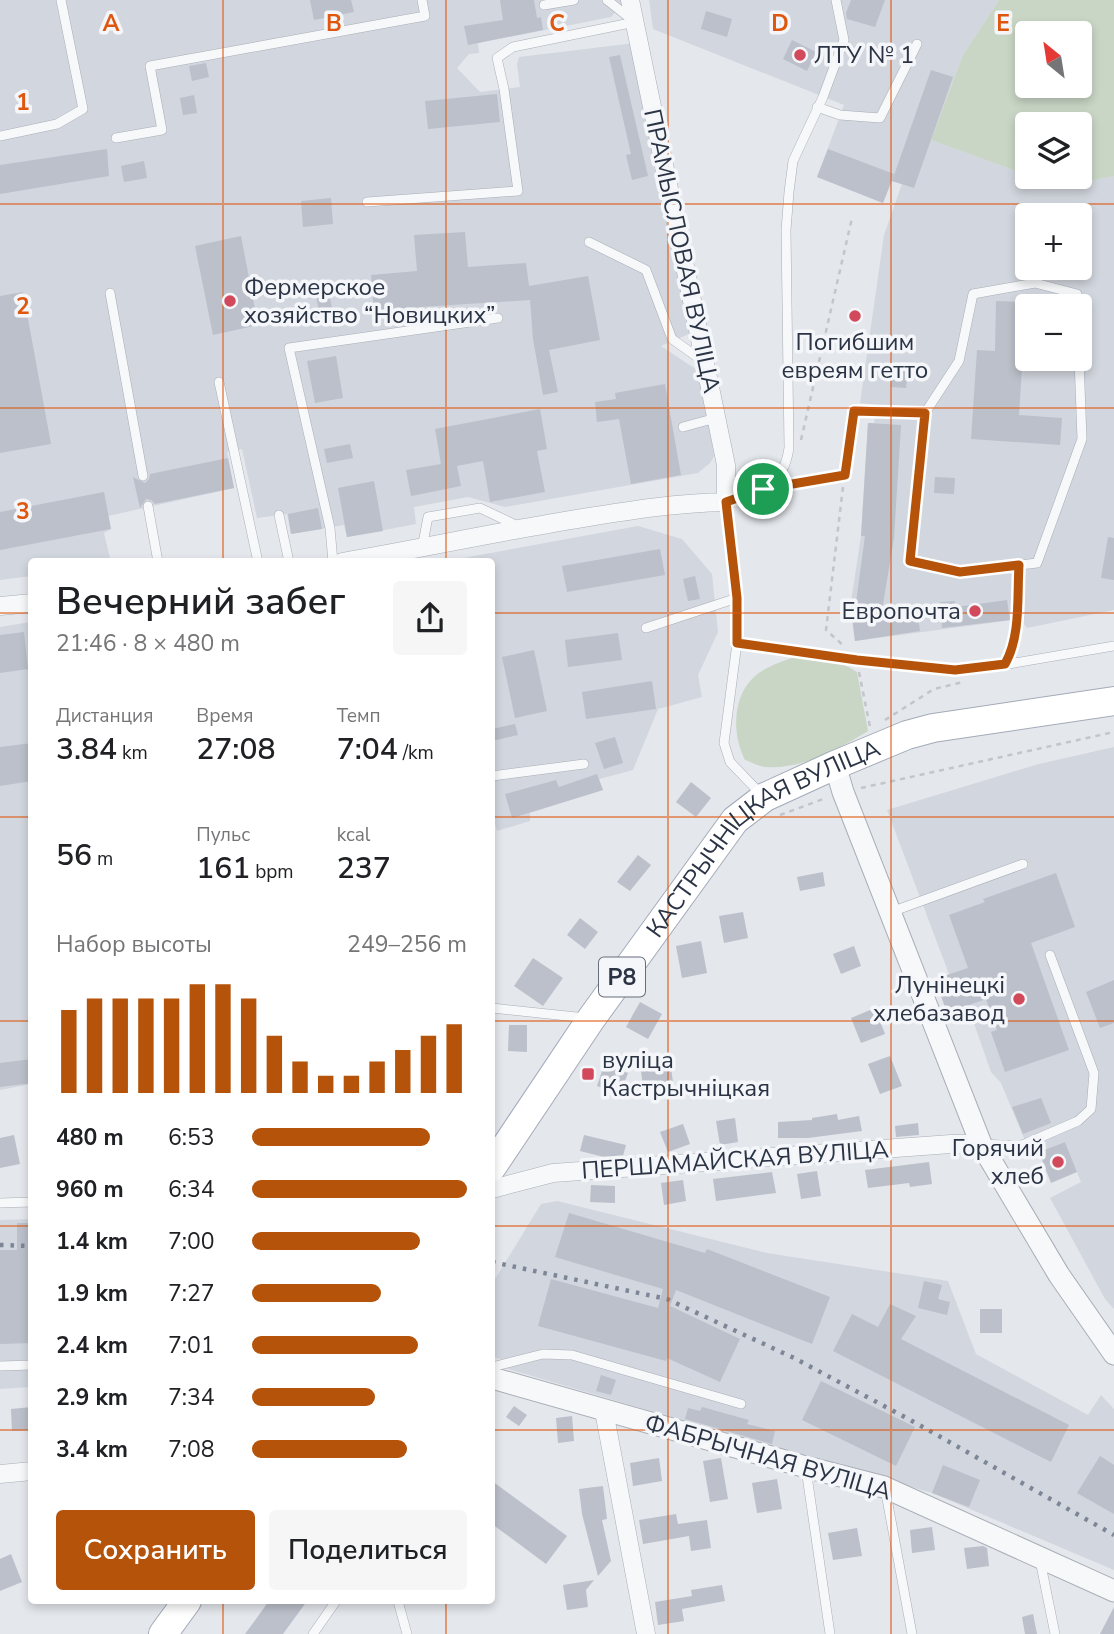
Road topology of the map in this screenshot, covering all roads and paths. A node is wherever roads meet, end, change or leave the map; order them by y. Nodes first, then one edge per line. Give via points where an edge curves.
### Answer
1 (61, 0) edge
2 (422, 0) edge
3 (574, 0) edge
4 (607, 0) edge
5 (630, 0) edge
6 (836, 0) edge
7 (544, 5) dead end
8 (635, 22) junction
9 (917, 44) dead end
10 (817, 107) junction
11 (0, 136) edge
12 (116, 138) dead end
13 (366, 202) dead end
14 (852, 218) dead end
15 (589, 242) dead end
16 (110, 293) dead end
17 (1077, 294) edge
18 (498, 318) dead end
19 (704, 362) junction
20 (1079, 371) edge
21 (219, 382) dead end
22 (925, 413) junction
23 (716, 418) junction
24 (682, 426) dead end
25 (786, 465) junction
26 (143, 475) dead end
27 (845, 475) junction
28 (763, 489) junction
29 (726, 502) junction
30 (148, 506) dead end
31 (279, 514) dead end
32 (521, 528) junction
33 (422, 548) junction
34 (402, 557) edge
35 (157, 558) edge
36 (257, 558) edge
37 (288, 558) edge
38 (333, 558) edge
39 (1019, 565) junction
40 (737, 598) junction
41 (28, 603) edge
42 (0, 606) edge
43 (646, 628) dead end
44 (737, 643) junction
45 (1114, 646) edge
46 (857, 660) junction
47 (1005, 664) junction
48 (985, 668) junction
49 (1114, 701) edge
50 (1114, 732) edge
51 (584, 764) dead end
52 (835, 765) junction
53 (495, 776) edge
54 (856, 789) dead end
55 (832, 795) dead end
56 (768, 808) junction
57 (1023, 864) dead end
58 (890, 912) junction
59 (1050, 955) dead end
60 (495, 1008) edge
61 (591, 1019) junction
62 (981, 1144) junction
63 (495, 1163) edge
64 (495, 1188) edge
65 (28, 1202) edge
66 (0, 1203) edge
67 (1114, 1354) edge
68 (28, 1365) edge
69 (0, 1366) edge
70 (495, 1366) edge
71 (495, 1379) edge
72 (741, 1404) dead end
73 (604, 1411) junction
74 (806, 1467) junction
75 (28, 1471) edge
76 (0, 1474) edge
77 (884, 1487) junction
78 (1039, 1555) junction
79 (1114, 1591) edge
80 (185, 1604) edge
81 (334, 1604) edge
82 (399, 1604) edge
83 (163, 1634) edge
84 (313, 1634) edge
85 (407, 1634) edge
86 (646, 1634) edge
87 (830, 1634) edge
88 (912, 1634) edge
89 (1055, 1634) edge

1 - 11 lane via 83,109 57,124
2 - 12 lane via 425,16 150,66 162,130
3 - 7 lane
4 - 8 lane
5 - 8 street, ПРАМЫСЛОВАЯ ВУЛІЦА
6 - 10 lane via 844,40
8 - 13 lane via 513,47 497,58 518,191
8 - 19 street, ПРАМЫСЛОВАЯ ВУЛІЦА
9 - 10 lane via 880,118 840,115
10 - 25 lane via 793,161 789,192
14 - 25 path via 797,458
15 - 19 lane via 646,271 672,339
16 - 26 lane
17 - 22 lane via 1035,284 973,294 959,361
18 - 38 lane via 289,348 330,528
19 - 23 street, ПРАМЫСЛОВАЯ ВУЛІЦА
20 - 39 lane via 1082,439 1037,563
21 - 36 lane
22 - 27 lane via 854,411
22 - 39 lane via 910,561 960,572
23 - 24 lane
23 - 29 street, ПРАМЫСЛОВАЯ ВУЛІЦА via 726,465
25 - 28 lane
27 - 28 lane
27 - 46 path via 826,630
28 - 29 lane
29 - 32 street via 681,502
29 - 40 lane
30 - 35 lane
31 - 37 lane
32 - 33 street
32 - 33 lane via 480,509 428,517
33 - 34 street
39 - 47 lane via 1015,638
40 - 43 lane
40 - 44 lane
41 - 42 street
44 - 46 lane
44 - 56 lane via 724,743 730,762
45 - 47 lane
46 - 48 lane via 955,670
46 - 48 path via 870,730 934,689 976,679
47 - 48 lane
49 - 52 main road, КАСТРЫЧНІЦКАЯ ВУЛІЦА / Р8 via 933,728
50 - 54 path
51 - 53 lane
52 - 56 main road, КАСТРЫЧНІЦКАЯ ВУЛІЦА / Р8
52 - 58 street
55 - 56 path
56 - 61 main road, КАСТРЫЧНІЦКАЯ ВУЛІЦА / Р8 via 735,820
57 - 58 lane
58 - 62 street
59 - 62 lane via 1094,1073 1091,1109 1078,1121 1019,1146
60 - 61 lane
61 - 63 main road, КАСТРЫЧНІЦКАЯ ВУЛІЦА / Р8
62 - 64 street, ПЕРШАМАЙСКАЯ ВУЛІЦА via 553,1173
62 - 67 street via 1059,1275
65 - 66 lane
68 - 69 lane
70 - 72 lane via 543,1353 572,1355
71 - 73 street, ФАБРЫЧНАЯ ВУЛІЦА
73 - 74 street, ФАБРЫЧНАЯ ВУЛІЦА
73 - 86 street
74 - 77 street, ФАБРЫЧНАЯ ВУЛІЦА
74 - 87 lane
75 - 76 street
77 - 78 street, ФАБРЫЧНАЯ ВУЛІЦА
77 - 88 lane
78 - 79 street, ФАБРЫЧНАЯ ВУЛІЦА
78 - 89 lane
80 - 83 main road
81 - 84 lane
82 - 85 lane

